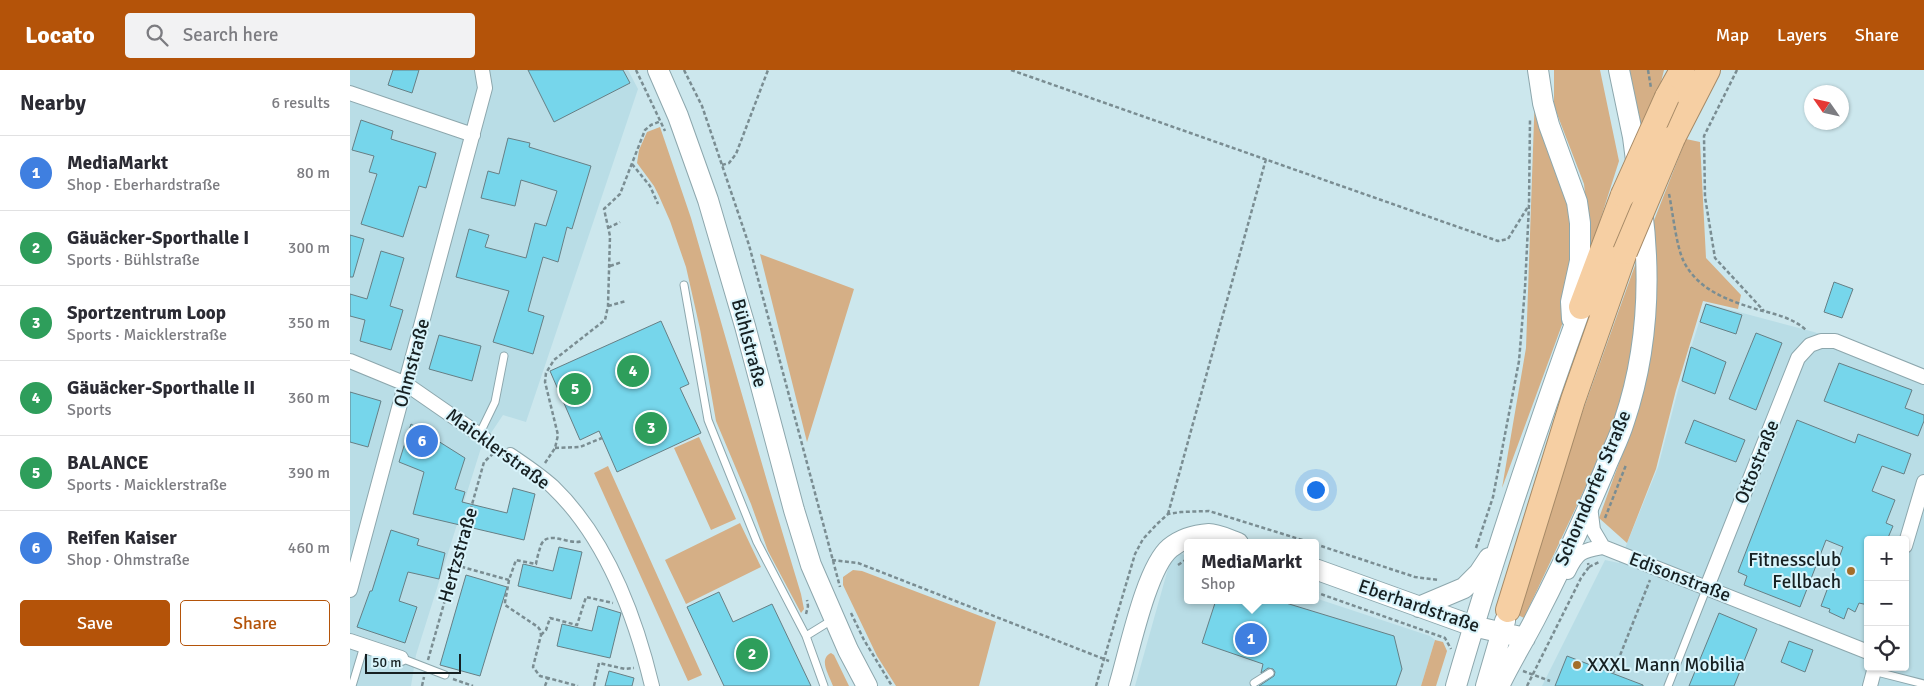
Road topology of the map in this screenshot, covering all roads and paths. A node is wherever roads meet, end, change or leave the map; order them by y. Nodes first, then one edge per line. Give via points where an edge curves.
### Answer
1 (482, 70) edge
2 (658, 70) edge
3 (684, 70) edge
4 (768, 70) edge
5 (1012, 70) edge
6 (1538, 70) edge
7 (1619, 70) edge
8 (1682, 70) edge
9 (1708, 70) edge
10 (1737, 70) edge
11 (350, 93) edge
12 (1530, 116) dead end
13 (661, 121) dead end
14 (473, 135) junction
15 (1266, 158) junction
16 (632, 164) junction
17 (722, 165) junction
18 (1669, 193) dead end
19 (658, 204) dead end
20 (1529, 205) junction
21 (620, 222) dead end
22 (608, 228) junction
23 (622, 262) dead end
24 (610, 266) junction
25 (684, 285) dead end
26 (626, 301) dead end
27 (608, 306) junction
28 (1764, 311) junction
29 (1577, 317) junction
30 (1815, 343) junction
31 (504, 356) dead end
32 (350, 361) edge
33 (1924, 377) edge
34 (406, 384) junction
35 (481, 437) joint
36 (602, 438) dead end
37 (555, 448) junction
38 (504, 451) joint
39 (537, 474) junction
40 (1924, 482) edge
41 (1590, 505) junction
42 (1168, 514) junction
43 (592, 535) junction
44 (1503, 535) junction
45 (1908, 536) edge
46 (1184, 539) edge
47 (1185, 539) edge
48 (1226, 539) edge
49 (1300, 539) edge
50 (1319, 545) edge
51 (1603, 547) junction
52 (1475, 550) dead end
53 (1582, 551) junction
54 (832, 560) junction
55 (1184, 561) edge
56 (455, 565) junction
57 (1174, 567) dead end
58 (1319, 570) edge
59 (510, 580) junction
60 (1440, 580) dead end
61 (1649, 582) dead end
62 (1708, 587) junction
63 (350, 590) edge
64 (841, 592) dead end
65 (1319, 593) edge
66 (629, 607) junction
67 (1419, 607) junction
68 (1508, 610) joint
69 (842, 613) junction
70 (1535, 618) junction
71 (1473, 626) junction
72 (541, 634) junction
73 (1501, 634) junction
74 (806, 636) junction
75 (1525, 638) junction
76 (350, 641) edge
77 (364, 646) junction
78 (1450, 649) dead end
79 (1864, 650) edge
80 (401, 658) joint
81 (1104, 659) junction
82 (647, 666) junction
83 (1125, 666) junction
84 (425, 668) junction
85 (1874, 671) edge
86 (1881, 671) edge
87 (1270, 673) dead end
88 (1613, 674) dead end
89 (445, 675) joint
90 (1533, 675) junction
91 (548, 678) junction
92 (1550, 681) dead end
93 (1254, 683) dead end
94 (1924, 684) edge
95 (352, 686) edge
96 (473, 686) edge
97 (546, 686) edge
98 (578, 686) edge
99 (594, 686) edge
100 (652, 686) edge
101 (824, 686) edge
102 (867, 686) edge
103 (892, 686) edge
104 (1096, 686) edge
105 (1119, 686) edge
106 (1456, 686) edge
107 (1486, 686) edge
108 (1499, 686) edge
109 (1527, 686) edge
110 (1668, 686) edge
111 (1870, 686) edge

1 - 14 street, Ohmstraße via 485,88
2 - 69 main road, Bühlstraße via 708,200 811,565
3 - 17 path via 702,106
4 - 17 path via 736,154
5 - 15 path
6 - 29 main road via 1549,124 1577,202 1580,261 1571,302
7 - 41 main road, Schorndorfer Straße via 1633,137 1646,235 1645,314 1639,360 1624,423
8 - 29 highway, bridge via 1622,195
9 - 68 highway, bridge via 1673,138 1625,252 1574,400
10 - 28 path via 1704,136 1705,197 1715,258
11 - 14 street
12 - 20 path
13 - 16 path via 645,130
14 - 34 street, Ohmstraße
15 - 20 path via 1498,241 1508,240
15 - 42 path
16 - 19 path via 650,186
16 - 22 path via 620,194 604,209
17 - 54 path via 749,245
18 - 28 path via 1680,251 1692,273 1722,297
20 - 52 path via 1519,360 1493,497
21 - 22 path
22 - 24 path
23 - 24 path
24 - 27 path
25 - 74 lane via 708,420 757,542
26 - 27 path
27 - 37 path via 604,320 560,355 546,373 545,382 558,434
28 - 30 path via 1802,326
29 - 44 main road
30 - 33 street via 1835,341
30 - 62 street, Ottostraße via 1798,358
31 - 35 lane via 496,402
32 - 34 street, Maicklerstraße
34 - 35 street, Maicklerstraße
34 - 63 street, Ohmstraße
36 - 37 path via 580,447
37 - 39 path
38 - 39 street, Maicklerstraße
38 - 56 path, Hertzstraße via 484,462
39 - 43 street, Maicklerstraße via 570,505
40 - 45 street
41 - 51 street via 1593,530
41 - 70 main road, Schorndorfer Straße
42 - 49 path via 1209,511
42 - 81 path via 1143,539 1135,554
43 - 59 path via 576,543 550,537 542,542 536,564 516,560
43 - 66 street, Maicklerstraße
44 - 67 main road via 1472,582
44 - 71 main road
46 - 83 main road via 1170,548 1157,563
47 - 48 main road via 1211,534
50 - 60 path via 1415,577
51 - 53 street
51 - 62 street, Edisonstraße
53 - 70 street via 1573,561 1549,610
53 - 90 path via 1589,567
54 - 64 path
54 - 81 path via 858,563
55 - 57 path
56 - 59 path
56 - 84 path, Hertzstraße
58 - 67 main road, Eberhardstraße
59 - 72 path via 504,602 506,606 538,627
61 - 88 path
62 - 79 street, Edisonstraße
62 - 110 lane
65 - 78 path via 1445,638
66 - 72 path via 586,597 578,625 550,618
66 - 82 street, Maicklerstraße
67 - 71 main road, Eberhardstraße
68 - 73 main road
69 - 74 lane
69 - 102 main road, Bühlstraße via 848,650
69 - 103 path via 864,640
70 - 75 main road, Schorndorfer Straße
71 - 73 main road, Eberhardstraße
71 - 106 main road
72 - 91 path via 533,667 540,676
73 - 75 main road, Eberhardstraße
73 - 107 main road
74 - 101 lane
75 - 108 main road, Schorndorfer Straße
76 - 77 street
77 - 80 street
77 - 95 lane
80 - 84 lane
81 - 83 path
81 - 104 path
82 - 99 path via 624,669 599,662
82 - 100 street, Maicklerstraße
83 - 105 main road
84 - 89 lane
85 - 111 street
86 - 94 lane
87 - 93 lane
89 - 96 path
90 - 92 path
90 - 109 path
91 - 97 path
91 - 98 path

